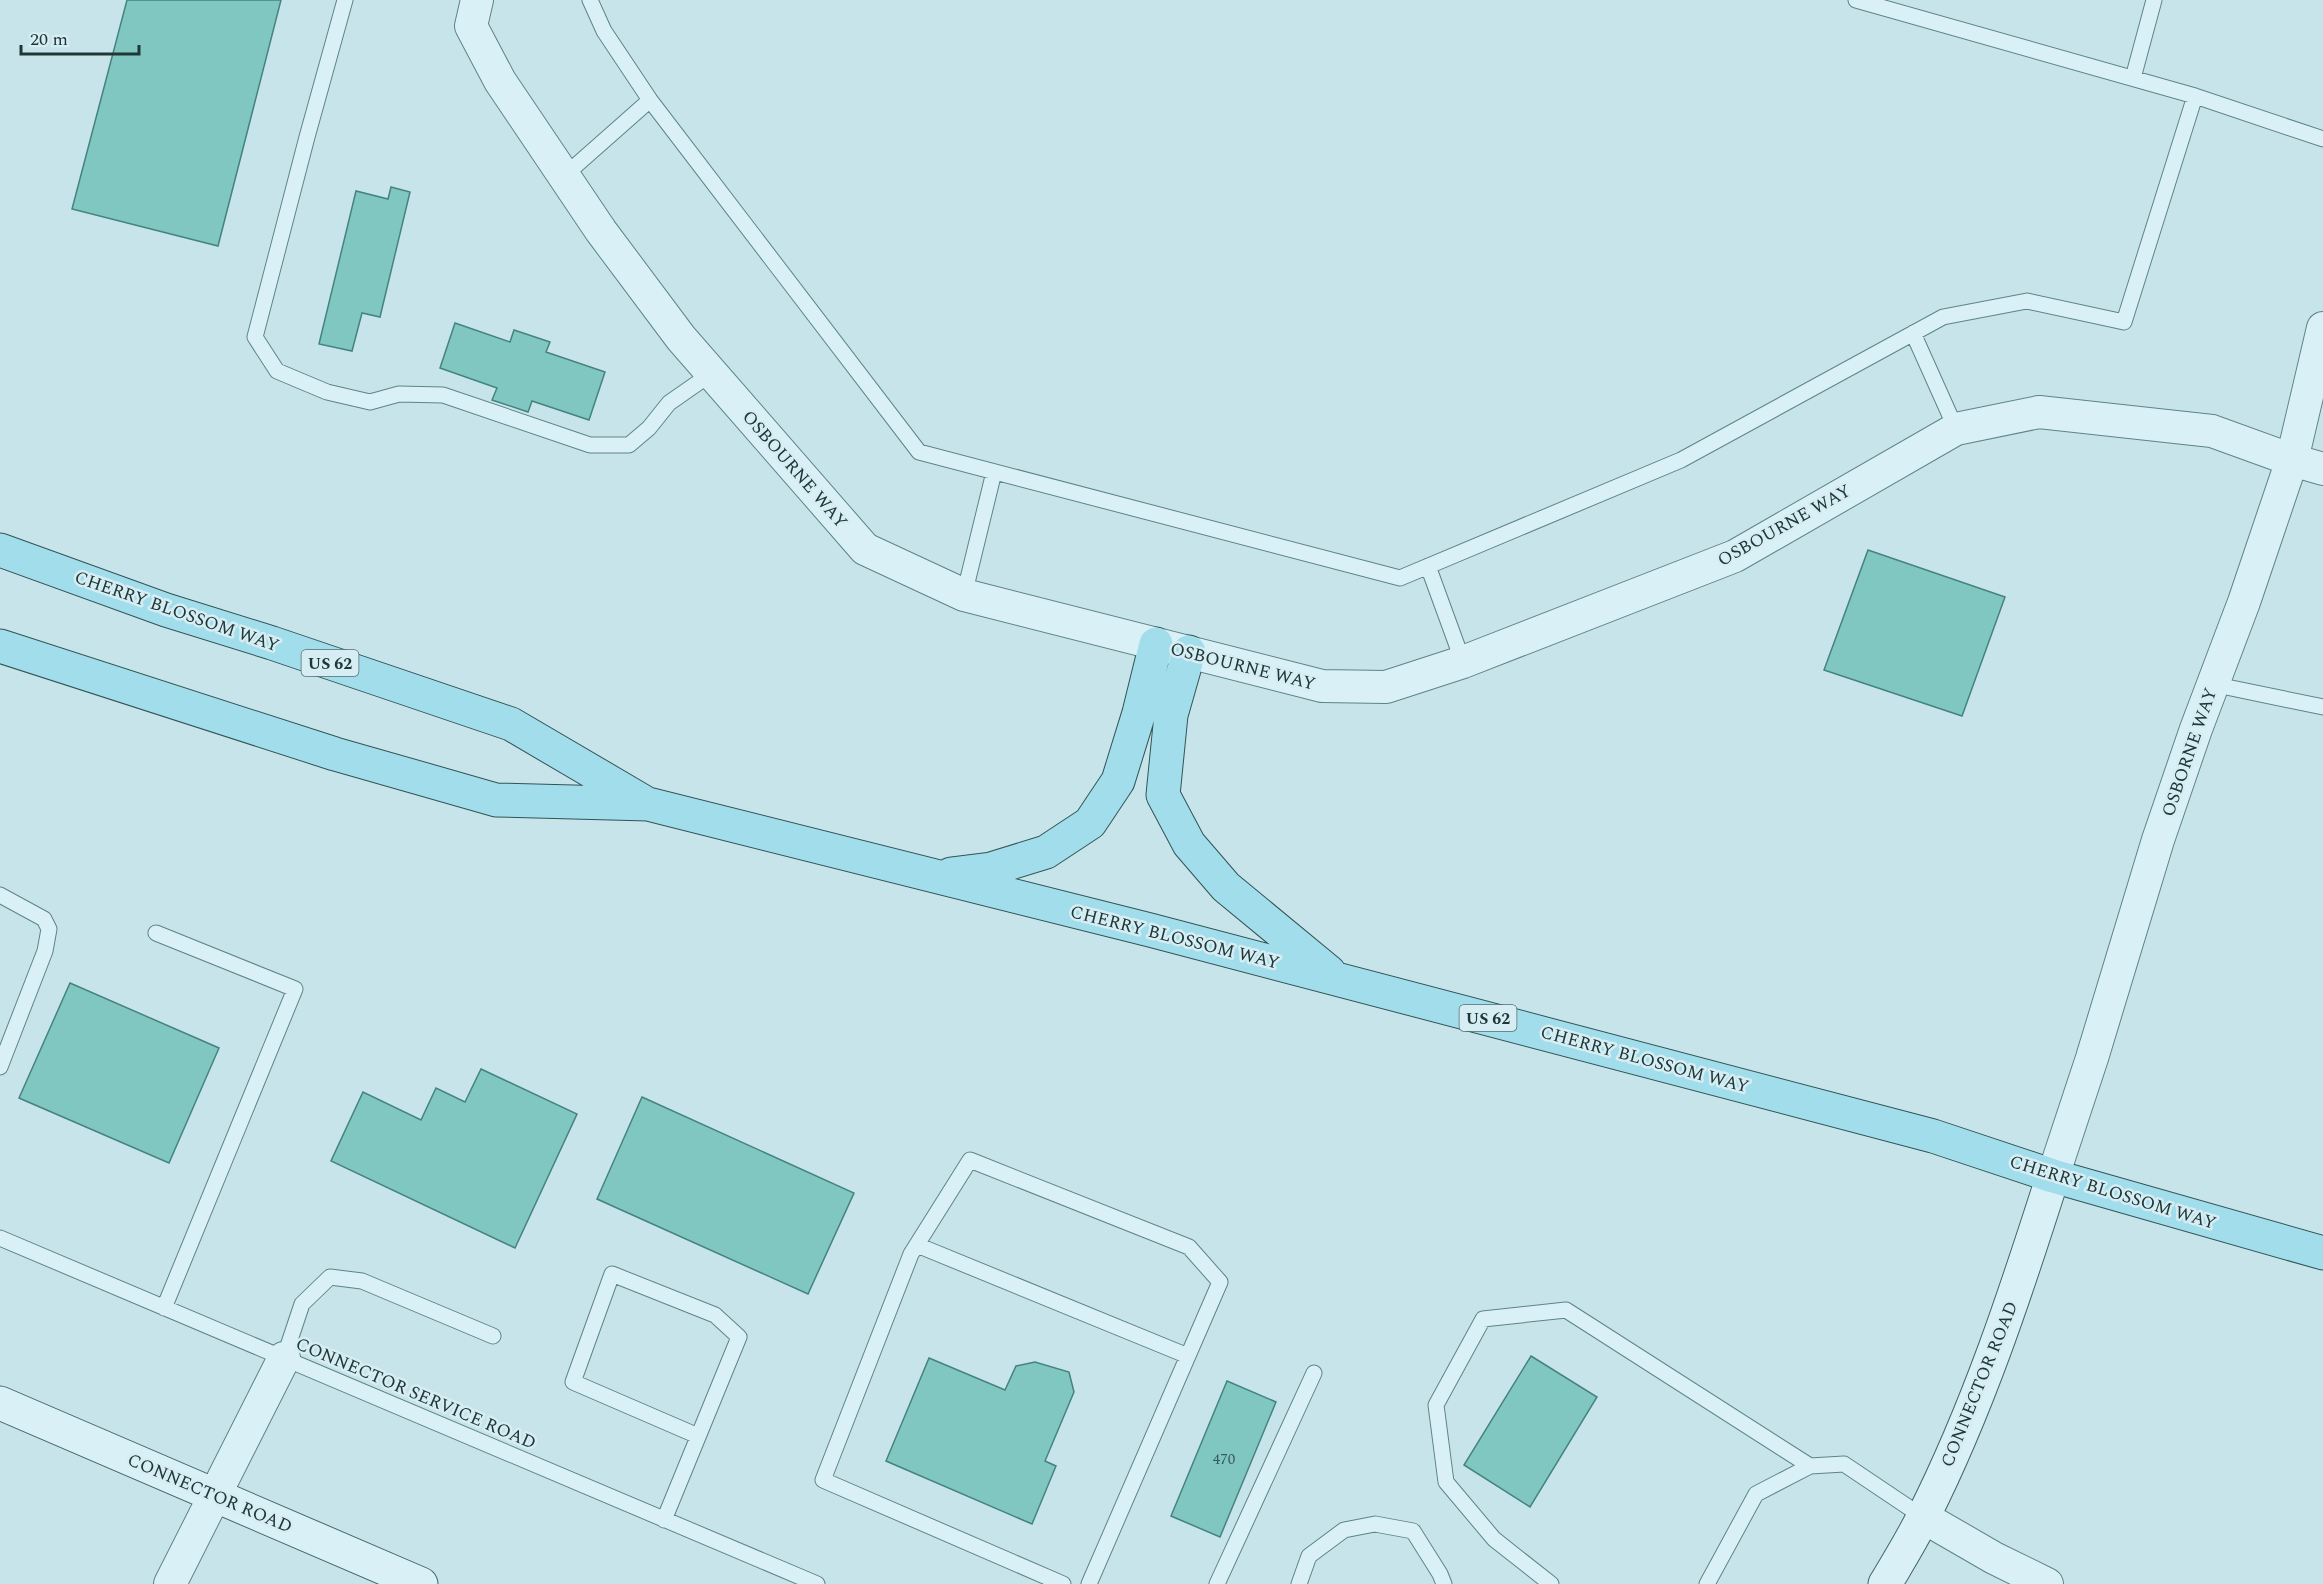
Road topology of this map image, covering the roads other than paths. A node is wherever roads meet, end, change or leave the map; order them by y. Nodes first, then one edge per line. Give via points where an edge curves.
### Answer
1 (345, 0) edge
2 (477, 0) edge
3 (590, 0) edge
4 (1856, 0) edge
5 (2154, 0) edge
6 (2133, 78) junction
7 (2195, 96) junction
8 (650, 100) junction
9 (2323, 139) edge
10 (564, 176) junction
11 (2323, 328) edge
12 (1913, 333) junction
13 (712, 373) junction
14 (1956, 429) junction
15 (2292, 460) junction
16 (2323, 469) edge
17 (994, 472) junction
18 (0, 550) edge
19 (1428, 566) junction
20 (964, 595) junction
21 (1156, 644) junction
22 (0, 646) edge
23 (1189, 652) junction
24 (1463, 662) junction
25 (2212, 684) junction
26 (2323, 707) edge
27 (648, 804) junction
28 (934, 876) junction
29 (0, 895) edge
30 (156, 933) dead end
31 (1337, 979) junction
32 (0, 1067) edge
33 (2053, 1176) junction
34 (0, 1238) edge
35 (917, 1245) junction
36 (2323, 1253) edge
37 (164, 1308) junction
38 (493, 1336) dead end
39 (1188, 1356) junction
40 (284, 1358) junction
41 (1314, 1373) dead end
42 (0, 1403) edge
43 (698, 1436) junction
44 (1810, 1467) junction
45 (214, 1495) junction
46 (1923, 1517) junction
47 (664, 1520) junction
48 (1442, 1579) edge
49 (170, 1584) edge
50 (421, 1584) edge
51 (817, 1584) edge
52 (1063, 1584) edge
53 (1089, 1584) edge
54 (1217, 1584) edge
55 (1299, 1584) edge
56 (1551, 1584) edge
57 (1707, 1584) edge
58 (1885, 1584) edge
59 (2047, 1584) edge

1 - 13 lane via 255,337 277,371 327,392 370,402 399,394 443,395 590,445 629,445 669,403
2 - 10 street, OSBOURNE WAY via 471,26 500,81
3 - 8 lane via 604,30
4 - 6 lane
5 - 6 lane
6 - 7 lane
7 - 9 lane
7 - 12 lane via 2124,322 2027,301 1943,317
8 - 10 lane
8 - 17 lane via 919,452
10 - 13 street, OSBOURNE WAY via 674,329
11 - 15 street, OSBORNE WAY
12 - 14 lane
12 - 19 lane via 1682,460
13 - 20 street, OSBOURNE WAY via 865,549
14 - 15 street, OSBOURNE WAY via 2039,412 2212,431
14 - 24 street, OSBOURNE WAY via 1735,556
15 - 16 street, OSBOURNE WAY
15 - 25 street, OSBORNE WAY
17 - 19 lane via 1400,578
17 - 20 lane
18 - 27 main road, CHERRY BLOSSOM WAY / US 62 via 166,610 511,724
19 - 24 lane
20 - 21 street, OSBOURNE WAY
21 - 23 street, OSBOURNE WAY
21 - 28 main road via 1118,781 1090,823 1046,852 991,869
22 - 27 main road, CHERRY BLOSSOM WAY / US 62 via 335,754 496,800
23 - 24 street, OSBOURNE WAY via 1322,686 1386,687
23 - 31 main road via 1171,715 1163,795 1189,844 1226,887
25 - 26 lane
25 - 33 street, OSBORNE WAY via 2158,840
27 - 28 main road, CHERRY BLOSSOM WAY / US 62
28 - 31 main road, CHERRY BLOSSOM WAY / US 62
29 - 32 lane via 44,919 49,929 45,951
30 - 37 lane via 295,988
31 - 33 main road, CHERRY BLOSSOM WAY / US 62 via 1933,1136
33 - 36 main road, CHERRY BLOSSOM WAY / US 62
33 - 46 main road, CONNECTOR ROAD via 1977,1399
34 - 37 lane, CONNECTOR SERVICE ROAD
35 - 39 lane
35 - 39 lane via 970,1160 1189,1248 1220,1282
35 - 52 lane via 823,1480
37 - 40 lane, CONNECTOR SERVICE ROAD
38 - 40 lane via 362,1281 330,1278 302,1304
39 - 53 lane
40 - 45 street
40 - 47 lane, CONNECTOR SERVICE ROAD
41 - 54 lane
42 - 45 main road, CONNECTOR ROAD
43 - 43 lane via 738,1337 715,1315 612,1274 573,1382
43 - 47 lane
44 - 46 lane via 1844,1464
44 - 56 lane via 1566,1310 1483,1319 1436,1405 1446,1482 1494,1539
44 - 57 lane via 1756,1494
45 - 49 street
45 - 50 main road, CONNECTOR ROAD
46 - 58 main road, CONNECTOR ROAD
46 - 59 street
47 - 51 lane, CONNECTOR SERVICE ROAD
48 - 55 lane via 1413,1532 1375,1524 1344,1530 1309,1556

